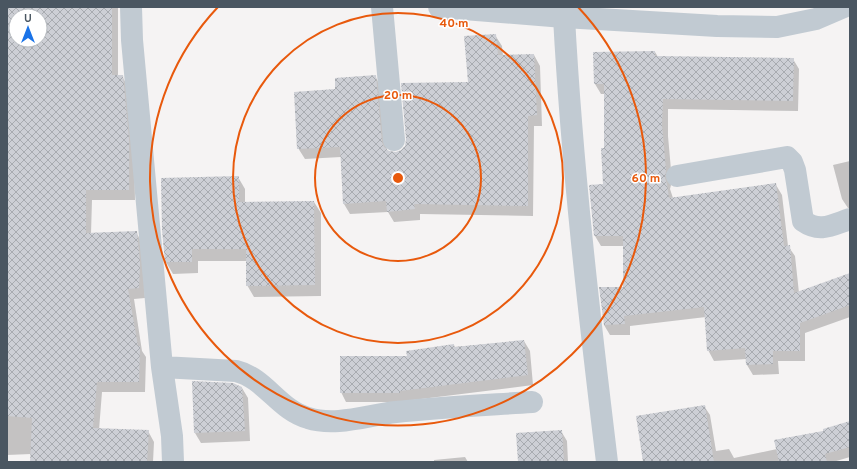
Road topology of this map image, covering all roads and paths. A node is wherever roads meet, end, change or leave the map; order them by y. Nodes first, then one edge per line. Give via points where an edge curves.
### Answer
1 (131, 7) edge
2 (382, 7) edge
3 (439, 7) edge
4 (844, 7) edge
5 (679, 15) edge
6 (564, 17) junction
7 (394, 140) dead end
8 (677, 176) dead end
9 (850, 219) edge
10 (162, 367) junction
11 (532, 402) dead end
12 (173, 462) edge
13 (607, 462) edge

1 - 10 street
2 - 7 street
3 - 6 street
4 - 5 street via 816,19 777,27 717,26
5 - 6 street
6 - 13 street via 574,172
8 - 9 street via 787,157 795,170 803,221 821,228
10 - 11 street via 236,371 247,374 284,406 310,419 334,421 396,412
10 - 12 street

